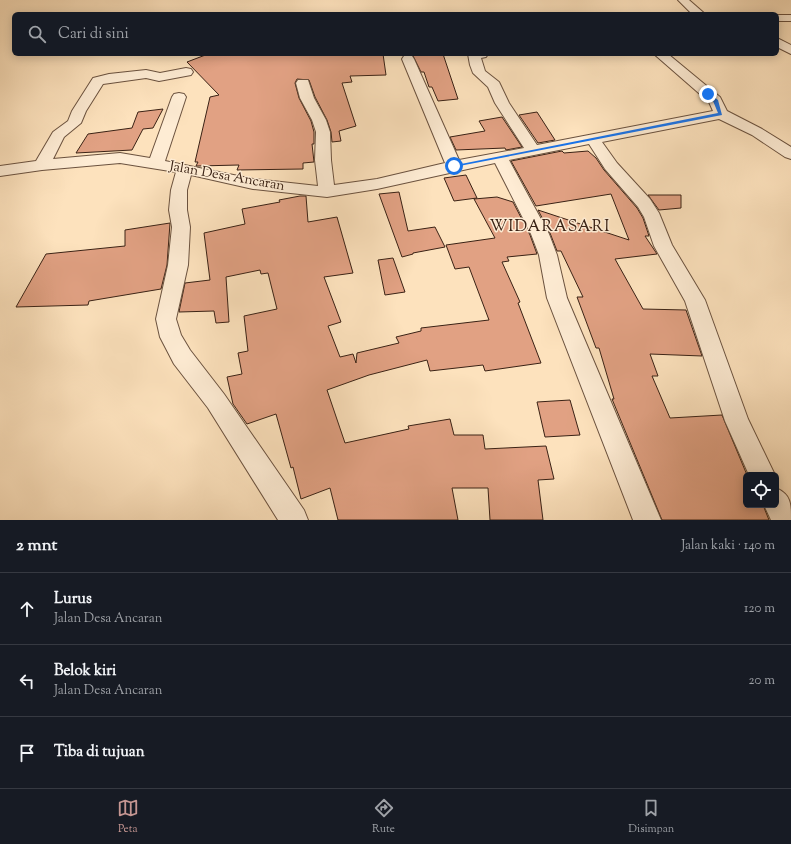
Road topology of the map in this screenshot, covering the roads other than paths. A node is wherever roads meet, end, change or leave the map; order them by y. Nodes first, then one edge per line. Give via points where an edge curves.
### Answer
1 (683, 0) edge
2 (697, 12) edge
3 (779, 18) edge
4 (791, 18) edge
5 (779, 43) edge
6 (791, 50) edge
7 (474, 56) edge
8 (662, 56) edge
9 (408, 59) dead end
10 (186, 72) dead end
11 (303, 83) dead end
12 (179, 97) dead end
13 (721, 114) junction
14 (593, 139) junction
15 (533, 150) junction
16 (791, 154) edge
17 (500, 156) junction
18 (42, 165) junction
19 (156, 165) junction
20 (454, 166) junction
21 (185, 170) junction
22 (0, 171) edge
23 (327, 192) junction
24 (761, 472) edge
25 (779, 507) edge
26 (294, 520) edge
27 (646, 520) edge
28 (786, 520) edge

1 - 2 street
3 - 4 street
5 - 6 street
7 - 15 street via 480,73 494,85 502,103
8 - 13 street via 715,100
9 - 20 street
10 - 18 street via 159,77 146,74 98,81 74,123 58,135
11 - 23 street via 323,132
12 - 19 street
13 - 14 street, Jalan Desa Ancaran
13 - 16 street via 751,127
14 - 15 street, Jalan Desa Ancaran
14 - 24 street via 611,166 653,217 663,246 695,300 737,421
15 - 17 street, Jalan Desa Ancaran
17 - 20 street, Jalan Desa Ancaran
17 - 27 street via 540,234 548,255 557,298
18 - 19 street, Jalan Desa Ancaran via 120,158
18 - 22 street, Jalan Desa Ancaran
19 - 21 street, Jalan Desa Ancaran
20 - 23 street, Jalan Desa Ancaran via 377,184
21 - 23 street, Jalan Desa Ancaran via 253,184
21 - 26 street via 179,190 178,210 181,227 178,265 166,319 171,337 182,357 216,401
25 - 28 street

